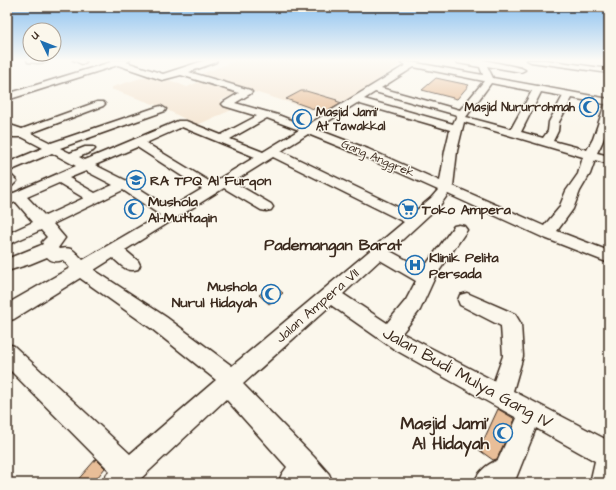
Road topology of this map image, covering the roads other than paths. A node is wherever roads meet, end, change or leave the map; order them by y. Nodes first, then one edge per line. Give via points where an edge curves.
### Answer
1 (49, 83) edge
2 (217, 83) edge
3 (383, 83) edge
4 (478, 83) edge
5 (510, 84) edge
6 (539, 88) junction
7 (374, 89) junction
8 (569, 95) junction
9 (7, 96) edge
10 (358, 100) junction
11 (609, 102) edge
12 (100, 104) dead end
13 (609, 106) edge
14 (161, 109) dead end
15 (266, 115) junction
16 (458, 125) junction
17 (7, 127) edge
18 (420, 129) dead end
19 (309, 130) junction
20 (22, 133) junction
21 (514, 134) junction
22 (7, 139) edge
23 (221, 139) junction
24 (136, 142) junction
25 (546, 143) junction
26 (52, 148) junction
27 (89, 149) dead end
28 (269, 155) junction
29 (590, 155) junction
30 (70, 157) junction
31 (609, 160) edge
32 (86, 166) junction
33 (7, 168) edge
34 (60, 178) junction
35 (7, 179) edge
36 (7, 183) edge
37 (124, 185) junction
38 (218, 185) junction
39 (446, 188) junction
40 (12, 199) edge
41 (95, 200) junction
42 (266, 207) dead end
43 (170, 215) junction
44 (414, 221) junction
45 (43, 223) junction
46 (459, 230) dead end
47 (548, 233) junction
48 (7, 240) edge
49 (49, 249) junction
50 (114, 250) junction
51 (379, 252) junction
52 (607, 252) edge
53 (7, 265) edge
54 (132, 265) dead end
55 (81, 270) junction
56 (425, 278) junction
57 (329, 294) junction
58 (467, 300) dead end
59 (7, 313) edge
60 (389, 335) junction
61 (7, 353) edge
62 (229, 381) junction
63 (500, 396) junction
64 (531, 412) junction
65 (609, 457) edge
66 (122, 477) edge
67 (305, 477) edge
68 (487, 483) edge
69 (603, 483) edge

1 - 9 street
2 - 15 street, Gang Anggrek via 248,92 227,104
3 - 7 street
4 - 16 street
5 - 6 street
6 - 8 street
6 - 21 street
7 - 10 street
7 - 16 street
8 - 11 street
8 - 25 street
10 - 16 street
10 - 19 street
12 - 20 street
13 - 29 street via 599,139
14 - 26 street
15 - 19 street, Gang Anggrek
15 - 23 street
16 - 18 street
16 - 21 street
16 - 39 street
17 - 20 street
19 - 28 street
19 - 39 street, Gang Anggrek
20 - 22 street
20 - 26 street
21 - 25 street
23 - 24 street via 182,123
23 - 28 street
24 - 32 street
24 - 38 street
25 - 29 street
26 - 30 street
26 - 33 street
27 - 30 street
28 - 38 street
28 - 44 street
29 - 31 street
29 - 47 street via 584,174 566,208
30 - 32 street
32 - 34 street
32 - 37 street
34 - 40 street
34 - 41 street
35 - 36 street via 10,180
37 - 41 street
37 - 43 street
38 - 42 street
38 - 43 street
39 - 44 street, Jalan Ampera VII
39 - 47 street, Gang Anggrek
40 - 45 street
41 - 45 street
43 - 50 street
44 - 51 street, Jalan Ampera VII
45 - 48 street
45 - 49 street via 57,238 50,242 52,244
46 - 56 street
47 - 52 street, Gang Anggrek
49 - 53 street
49 - 55 street via 56,256 66,252
50 - 54 street
50 - 55 street
51 - 56 street
51 - 57 street, Jalan Ampera VII
55 - 59 street
55 - 62 street via 159,323
56 - 60 street via 413,305
57 - 60 street, Jalan Budi Mulya Gang IV
57 - 62 street, Jalan Ampera VII
58 - 63 street via 508,320 511,324 514,356
60 - 63 street, Jalan Budi Mulya Gang IV
61 - 66 street
62 - 66 street, Jalan Ampera VII
62 - 67 street
63 - 64 street, Jalan Budi Mulya Gang IV
64 - 65 street, Jalan Budi Mulya Gang IV
64 - 68 street via 510,465
65 - 69 street

